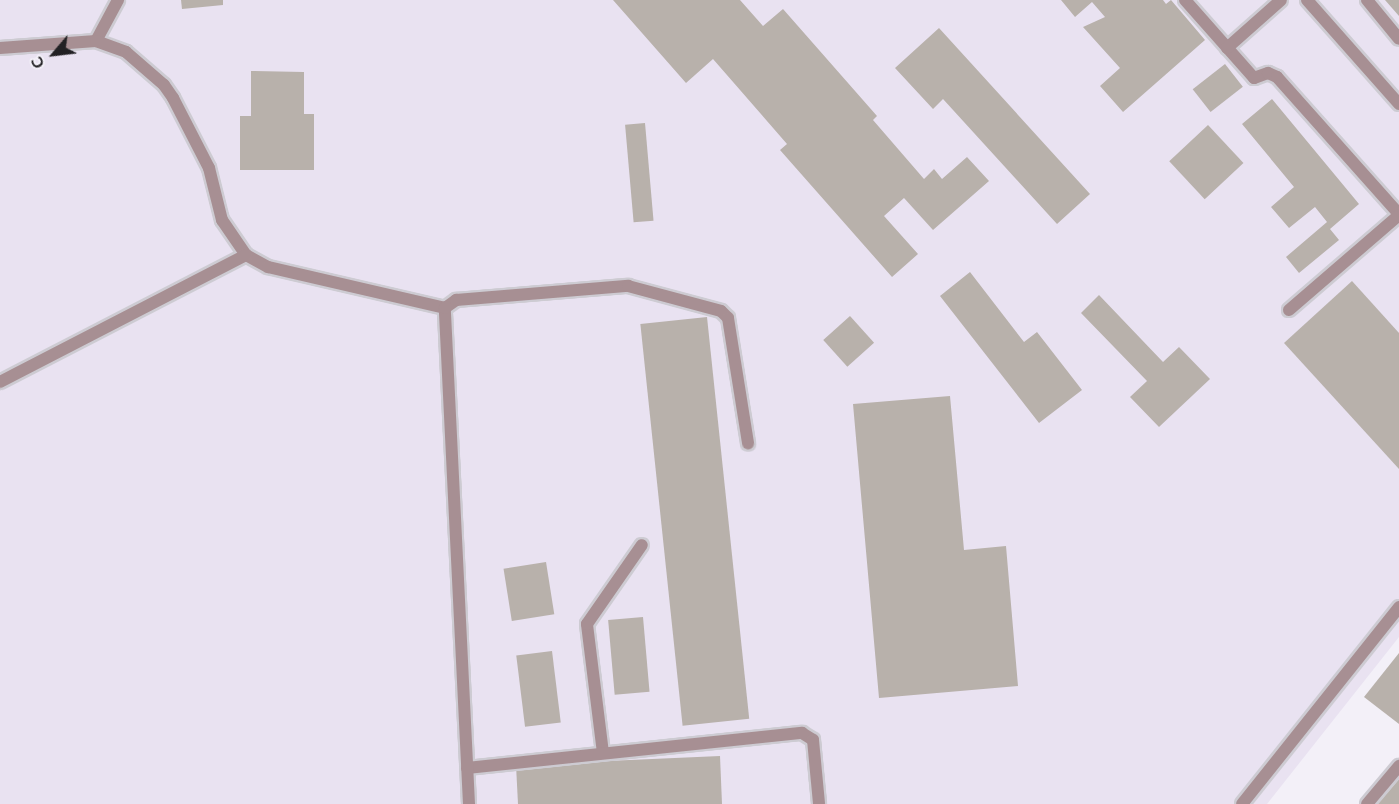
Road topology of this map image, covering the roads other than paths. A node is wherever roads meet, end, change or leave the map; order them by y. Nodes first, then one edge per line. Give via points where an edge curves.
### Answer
1 (118, 0) edge
2 (1185, 0) edge
3 (1281, 0) edge
4 (1307, 0) edge
5 (1367, 0) edge
6 (1399, 39) edge
7 (96, 41) junction
8 (0, 48) edge
9 (1227, 48) junction
10 (1399, 104) edge
11 (1399, 215) edge
12 (246, 255) junction
13 (445, 308) junction
14 (1289, 310) dead end
15 (0, 382) edge
16 (748, 442) dead end
17 (642, 545) dead end
18 (1399, 607) edge
19 (603, 753) junction
20 (1399, 766) edge
21 (467, 768) junction
22 (469, 804) edge
23 (819, 804) edge
24 (1242, 804) edge
25 (1367, 804) edge

1 - 7 lane
2 - 9 lane
3 - 9 lane
4 - 10 lane
5 - 6 lane
7 - 8 lane
7 - 12 lane via 126,52 164,85 209,168 222,220
9 - 11 lane via 1254,78 1268,73 1277,77
11 - 14 lane
12 - 13 lane via 268,267
12 - 15 lane
13 - 16 lane via 456,300 628,286 721,311 728,318
13 - 21 lane
17 - 19 lane via 587,624
18 - 24 lane
19 - 21 lane
19 - 23 lane via 802,733 813,740
20 - 25 lane
21 - 22 lane

